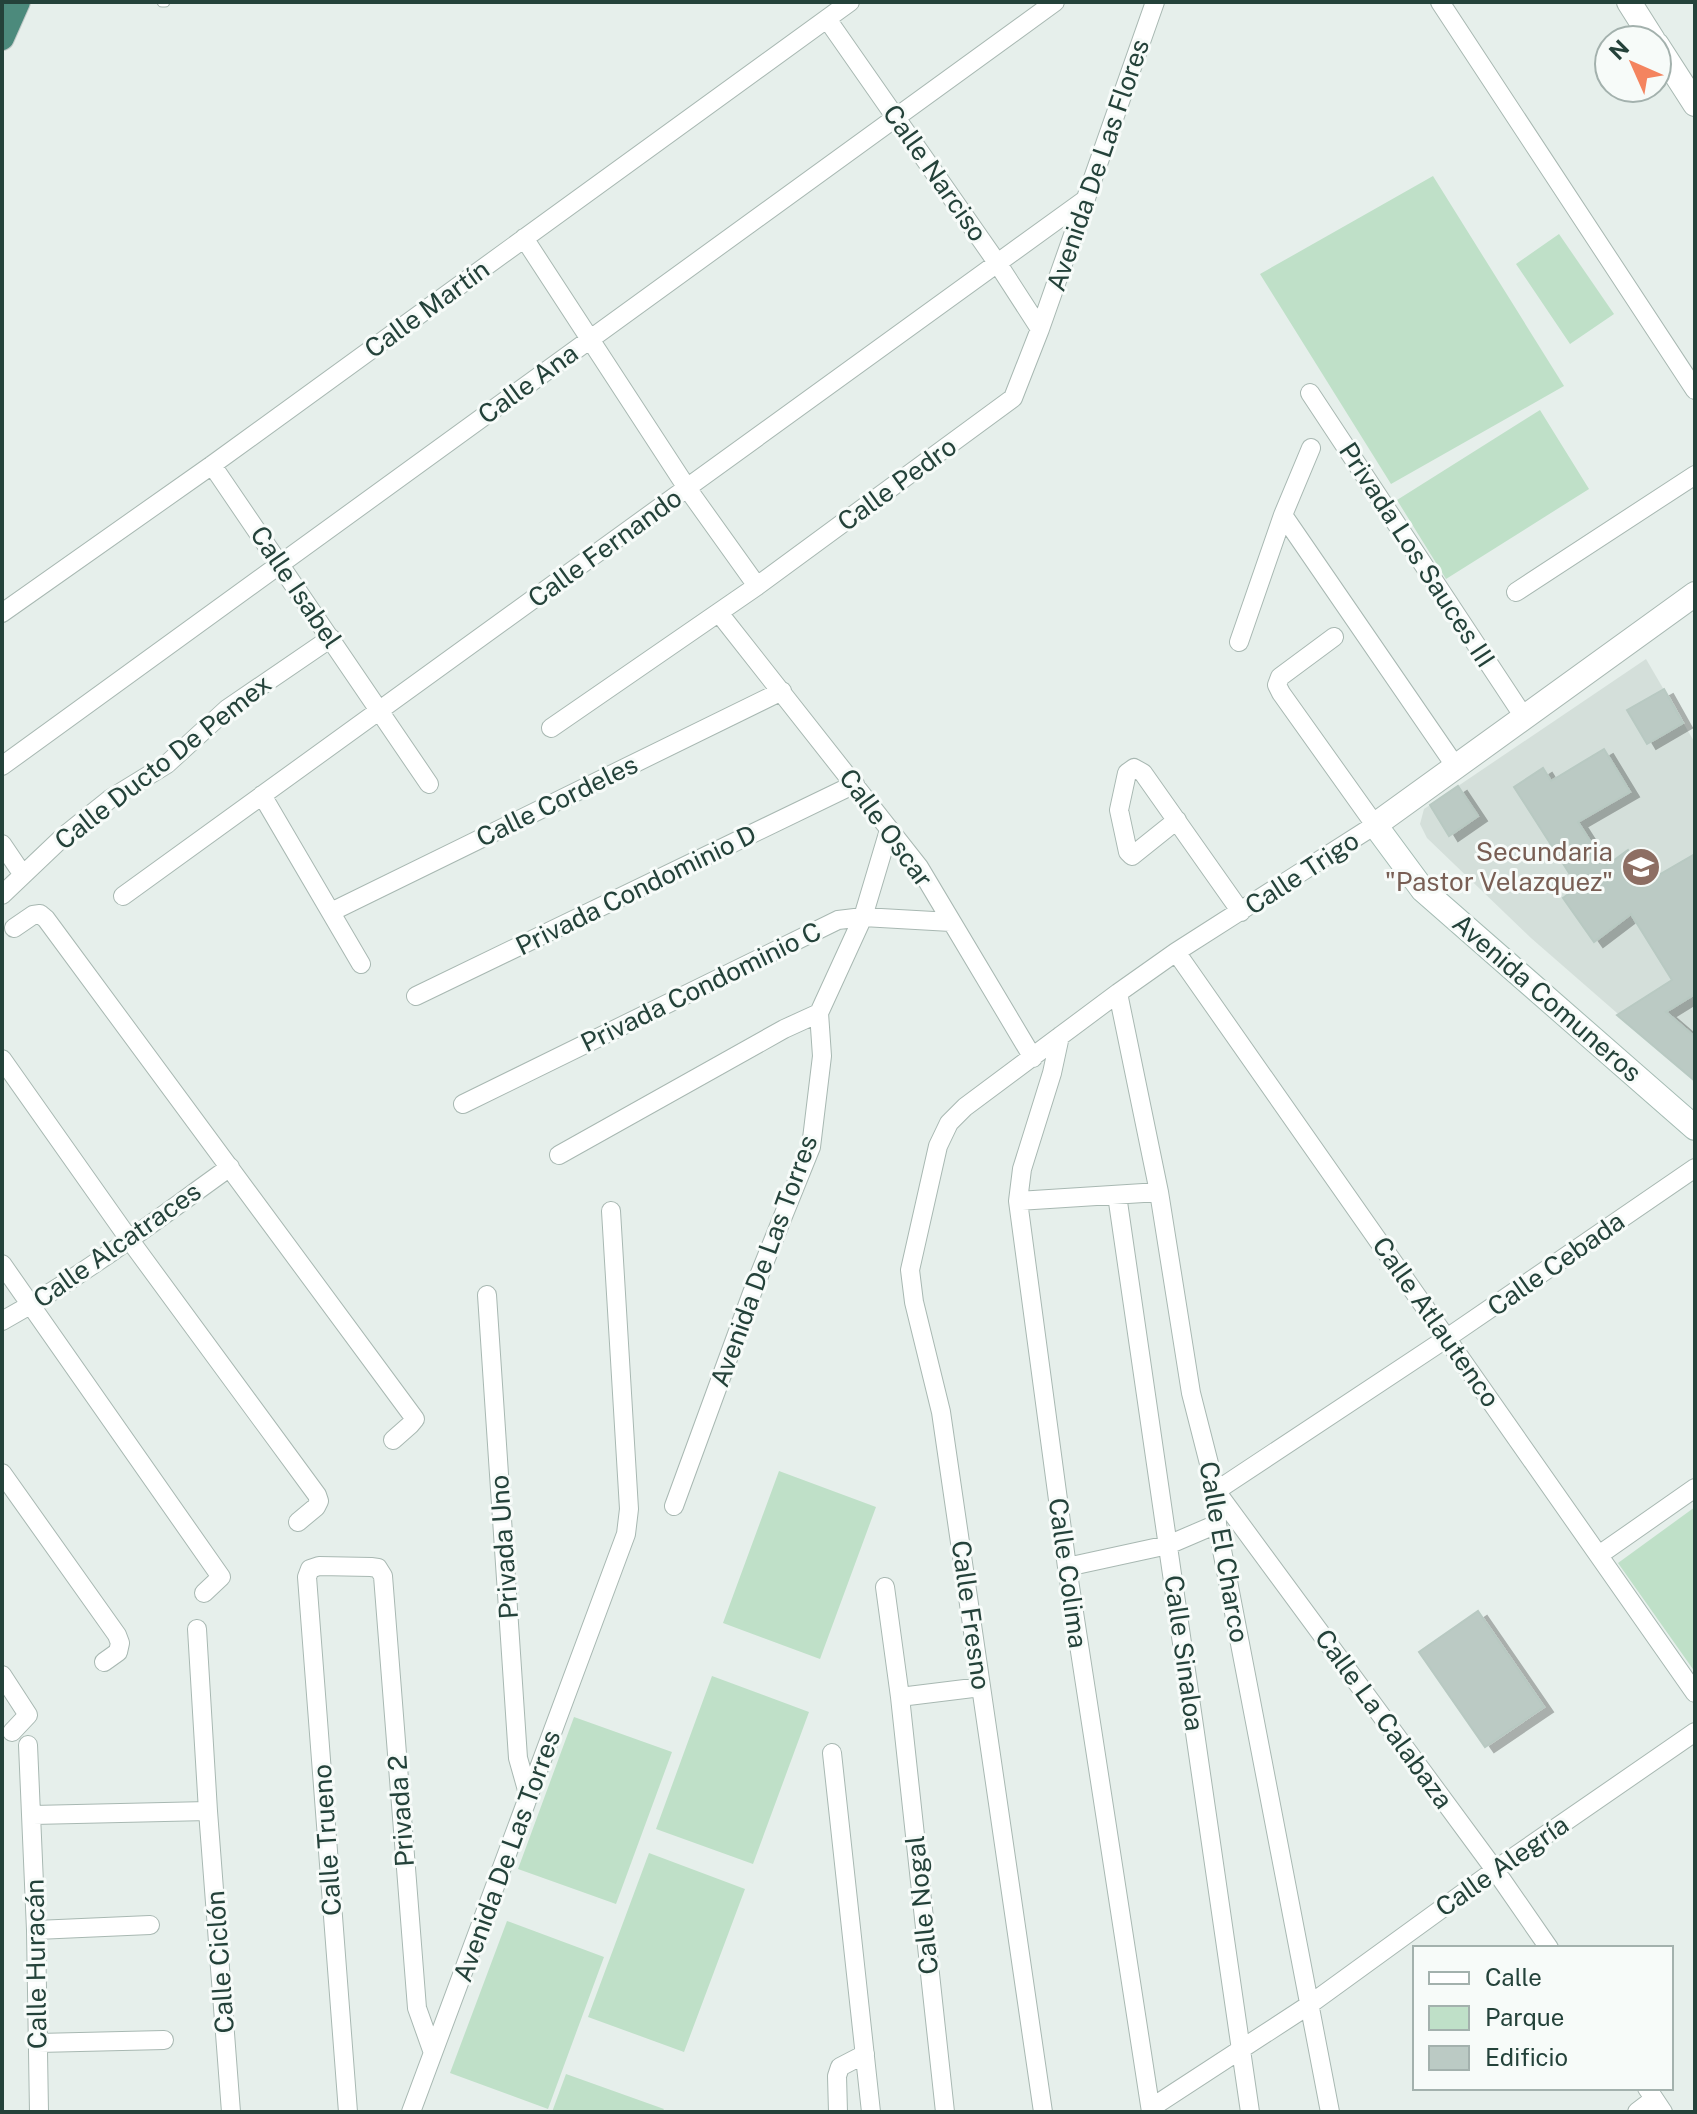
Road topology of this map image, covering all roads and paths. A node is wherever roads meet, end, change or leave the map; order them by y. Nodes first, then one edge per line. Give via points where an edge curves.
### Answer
1 (18, 2) edge
2 (850, 2) edge
3 (1055, 2) edge
4 (1155, 2) edge
5 (1440, 2) edge
6 (1629, 2) edge
7 (827, 19) junction
8 (1643, 24) edge
9 (2, 38) edge
10 (1673, 66) edge
11 (1691, 90) edge
12 (896, 117) junction
13 (1086, 199) junction
14 (524, 238) junction
15 (998, 264) junction
16 (1040, 329) junction
17 (589, 340) junction
18 (1695, 390) edge
19 (1310, 393) dead end
20 (1311, 448) dead end
21 (212, 465) junction
22 (1695, 475) edge
23 (687, 488) junction
24 (1283, 515) junction
25 (281, 564) junction
26 (757, 586) junction
27 (1516, 592) dead end
28 (1695, 594) edge
29 (2, 613) edge
30 (719, 613) junction
31 (1334, 637) dead end
32 (331, 638) junction
33 (1239, 642) dead end
34 (782, 691) junction
35 (380, 709) junction
36 (1524, 717) junction
37 (551, 728) dead end
38 (2, 766) edge
39 (1456, 767) junction
40 (429, 784) dead end
41 (855, 784) junction
42 (262, 795) junction
43 (1177, 820) junction
44 (1375, 825) junction
45 (889, 830) junction
46 (2, 844) edge
47 (23, 875) junction
48 (2, 895) edge
49 (123, 896) dead end
50 (331, 912) junction
51 (1241, 912) junction
52 (863, 917) junction
53 (951, 922) junction
54 (14, 928) dead end
55 (1176, 952) junction
56 (361, 964) dead end
57 (1118, 993) junction
58 (416, 996) dead end
59 (819, 1013) junction
60 (1060, 1036) junction
61 (1033, 1058) junction
62 (2, 1059) edge
63 (463, 1104) dead end
64 (949, 1123) joint
65 (1695, 1128) edge
66 (559, 1155) dead end
67 (230, 1167) junction
68 (1695, 1168) edge
69 (1159, 1192) junction
70 (1117, 1195) junction
71 (1018, 1201) junction
72 (611, 1211) dead end
73 (129, 1239) junction
74 (2, 1264) edge
75 (487, 1295) dead end
76 (31, 1305) junction
77 (2, 1321) edge
78 (1447, 1338) junction
79 (393, 1440) dead end
80 (2, 1473) edge
81 (1695, 1488) edge
82 (1216, 1491) junction
83 (674, 1506) dead end
84 (298, 1522) dead end
85 (1217, 1524) junction
86 (1168, 1545) junction
87 (1599, 1555) junction
88 (1067, 1567) junction
89 (310, 1569) joint
90 (885, 1587) dead end
91 (204, 1593) dead end
92 (197, 1629) dead end
93 (104, 1662) dead end
94 (2, 1675) edge
95 (981, 1687) junction
96 (1695, 1693) edge
97 (900, 1697) junction
98 (12, 1732) dead end
99 (1695, 1732) edge
100 (28, 1745) dead end
101 (832, 1753) dead end
102 (529, 1798) junction
103 (208, 1811) junction
104 (33, 1815) junction
105 (1495, 1870) junction
106 (150, 1925) dead end
107 (36, 1930) junction
108 (1548, 1946) edge
109 (1309, 2005) junction
110 (164, 2040) dead end
111 (38, 2043) junction
112 (1241, 2048) junction
113 (433, 2053) junction
114 (865, 2054) junction
115 (1655, 2100) edge
116 (1151, 2110) edge
117 (39, 2112) edge
118 (231, 2112) edge
119 (348, 2112) edge
120 (411, 2112) edge
121 (838, 2112) edge
122 (871, 2112) edge
123 (945, 2112) edge
124 (1043, 2112) edge
125 (1250, 2112) edge
126 (1330, 2112) edge
127 (1637, 2112) edge

1 - 9 highway
2 - 7 street, Calle Martín
3 - 12 street, Calle Ana
4 - 13 street, Avenida De Las Flores
5 - 18 street
6 - 8 street
7 - 12 street, Calle Narciso
7 - 14 street, Calle Martín
10 - 11 street
12 - 15 street, Calle Narciso
12 - 17 street, Calle Ana
13 - 15 street, Calle Fernando
13 - 16 street, Avenida De Las Flores
14 - 17 street
14 - 21 street, Calle Martín
15 - 16 street, Calle Narciso
15 - 23 street, Calle Fernando
16 - 26 street, Calle Pedro via 1013,398
17 - 23 street
17 - 25 street, Calle Ana
19 - 36 street, Privada Los Sauces III
20 - 24 street
21 - 25 street, Calle Isabel
21 - 29 street, Calle Martín
22 - 27 street
23 - 26 street
23 - 35 street, Calle Fernando
24 - 33 street
24 - 39 street
25 - 32 street, Calle Isabel
25 - 38 street, Calle Ana
26 - 30 street, Calle Pedro
28 - 36 street, Calle Trigo
30 - 34 street, Calle Oscar
30 - 37 street, Calle Pedro
31 - 44 street via 1280,677 1277,685
32 - 35 street, Calle Isabel
32 - 47 street, Calle Ducto De Pemex via 227,709 167,764 110,799
34 - 41 street, Calle Oscar
34 - 50 street, Calle Cordeles
35 - 40 street, Calle Isabel
35 - 42 street, Calle Fernando
36 - 39 street, Calle Trigo
39 - 44 street, Calle Trigo
41 - 45 street, Calle Oscar
41 - 58 street, Privada Condominio D
42 - 49 street, Calle Fernando
42 - 50 street
43 - 43 street via 1143,773 1134,768 1127,773 1119,810 1132,856
43 - 51 street
44 - 51 street, Calle Trigo
44 - 65 street, Avenida Comuneros via 1423,890
45 - 52 street, Avenida De Las Torres
45 - 53 street, Calle Oscar via 919,867
46 - 47 street
47 - 48 street, Calle Ducto De Pemex
50 - 56 street
51 - 55 street, Calle Trigo
52 - 53 street, Privada Condominio C
52 - 59 street, Avenida De Las Torres
52 - 63 street, Privada Condominio C via 838,920
53 - 61 street, Calle Oscar
54 - 67 street via 33,915 46,919
55 - 57 street, Calle Trigo
55 - 78 street, Calle Atlautenco
57 - 60 street, Calle Trigo
57 - 69 street, Calle El Charco
59 - 66 street
59 - 83 street, Avenida De Las Torres via 822,1056 811,1147
60 - 61 street, Calle Trigo
60 - 71 street, Calle Colima via 1022,1169
61 - 64 street, Calle Trigo
62 - 73 street
64 - 95 street, Calle Fresno via 938,1146 910,1270 941,1412
67 - 73 street, Calle Alcatraces
67 - 79 street via 415,1419
68 - 78 street, Calle Cebada
69 - 70 street
69 - 82 street, Calle El Charco via 1191,1393
70 - 71 street
70 - 86 street, Calle Sinaloa
71 - 88 street, Calle Colima
72 - 102 street, Avenida De Las Torres via 629,1509 626,1534
73 - 76 street, Calle Alcatraces
73 - 84 street via 317,1495 316,1507
74 - 76 street
75 - 102 street, Privada Uno via 518,1758
76 - 77 street, Calle Alcatraces
76 - 91 street via 221,1577
78 - 82 street, Calle Cebada
78 - 87 street, Calle Atlautenco
80 - 93 street via 117,1635 118,1652
81 - 87 street
82 - 85 street, Calle El Charco
82 - 105 street, Calle La Calabaza
85 - 86 street
85 - 109 street, Calle El Charco
86 - 88 street
86 - 112 street, Calle Sinaloa
87 - 96 street, Calle Atlautenco
88 - 116 street, Calle Colima
89 - 113 street, Privada 2 via 371,1567 383,1576 417,2008
89 - 119 street, Calle Trueno
90 - 97 street, Calle Nogal
92 - 103 street, Calle Ciclón
94 - 98 street via 28,1715
95 - 97 street
95 - 124 street, Calle Fresno
97 - 123 street, Calle Nogal
99 - 105 street, Calle Alegría
100 - 104 street, Calle Huracán
101 - 114 street
102 - 113 street, Avenida De Las Torres
103 - 104 street
103 - 118 street, Calle Ciclón
104 - 107 street, Calle Huracán
105 - 108 street, Calle La Calabaza
105 - 109 street, Calle Alegría
106 - 107 street
107 - 111 street, Calle Huracán
109 - 112 street, Calle Alegría
109 - 126 street, Calle El Charco
110 - 111 street
111 - 117 street, Calle Huracán
112 - 116 street, Calle Alegría
112 - 125 street, Calle Sinaloa
113 - 120 street, Avenida De Las Torres
114 - 121 street via 840,2067
114 - 122 street
115 - 127 street

